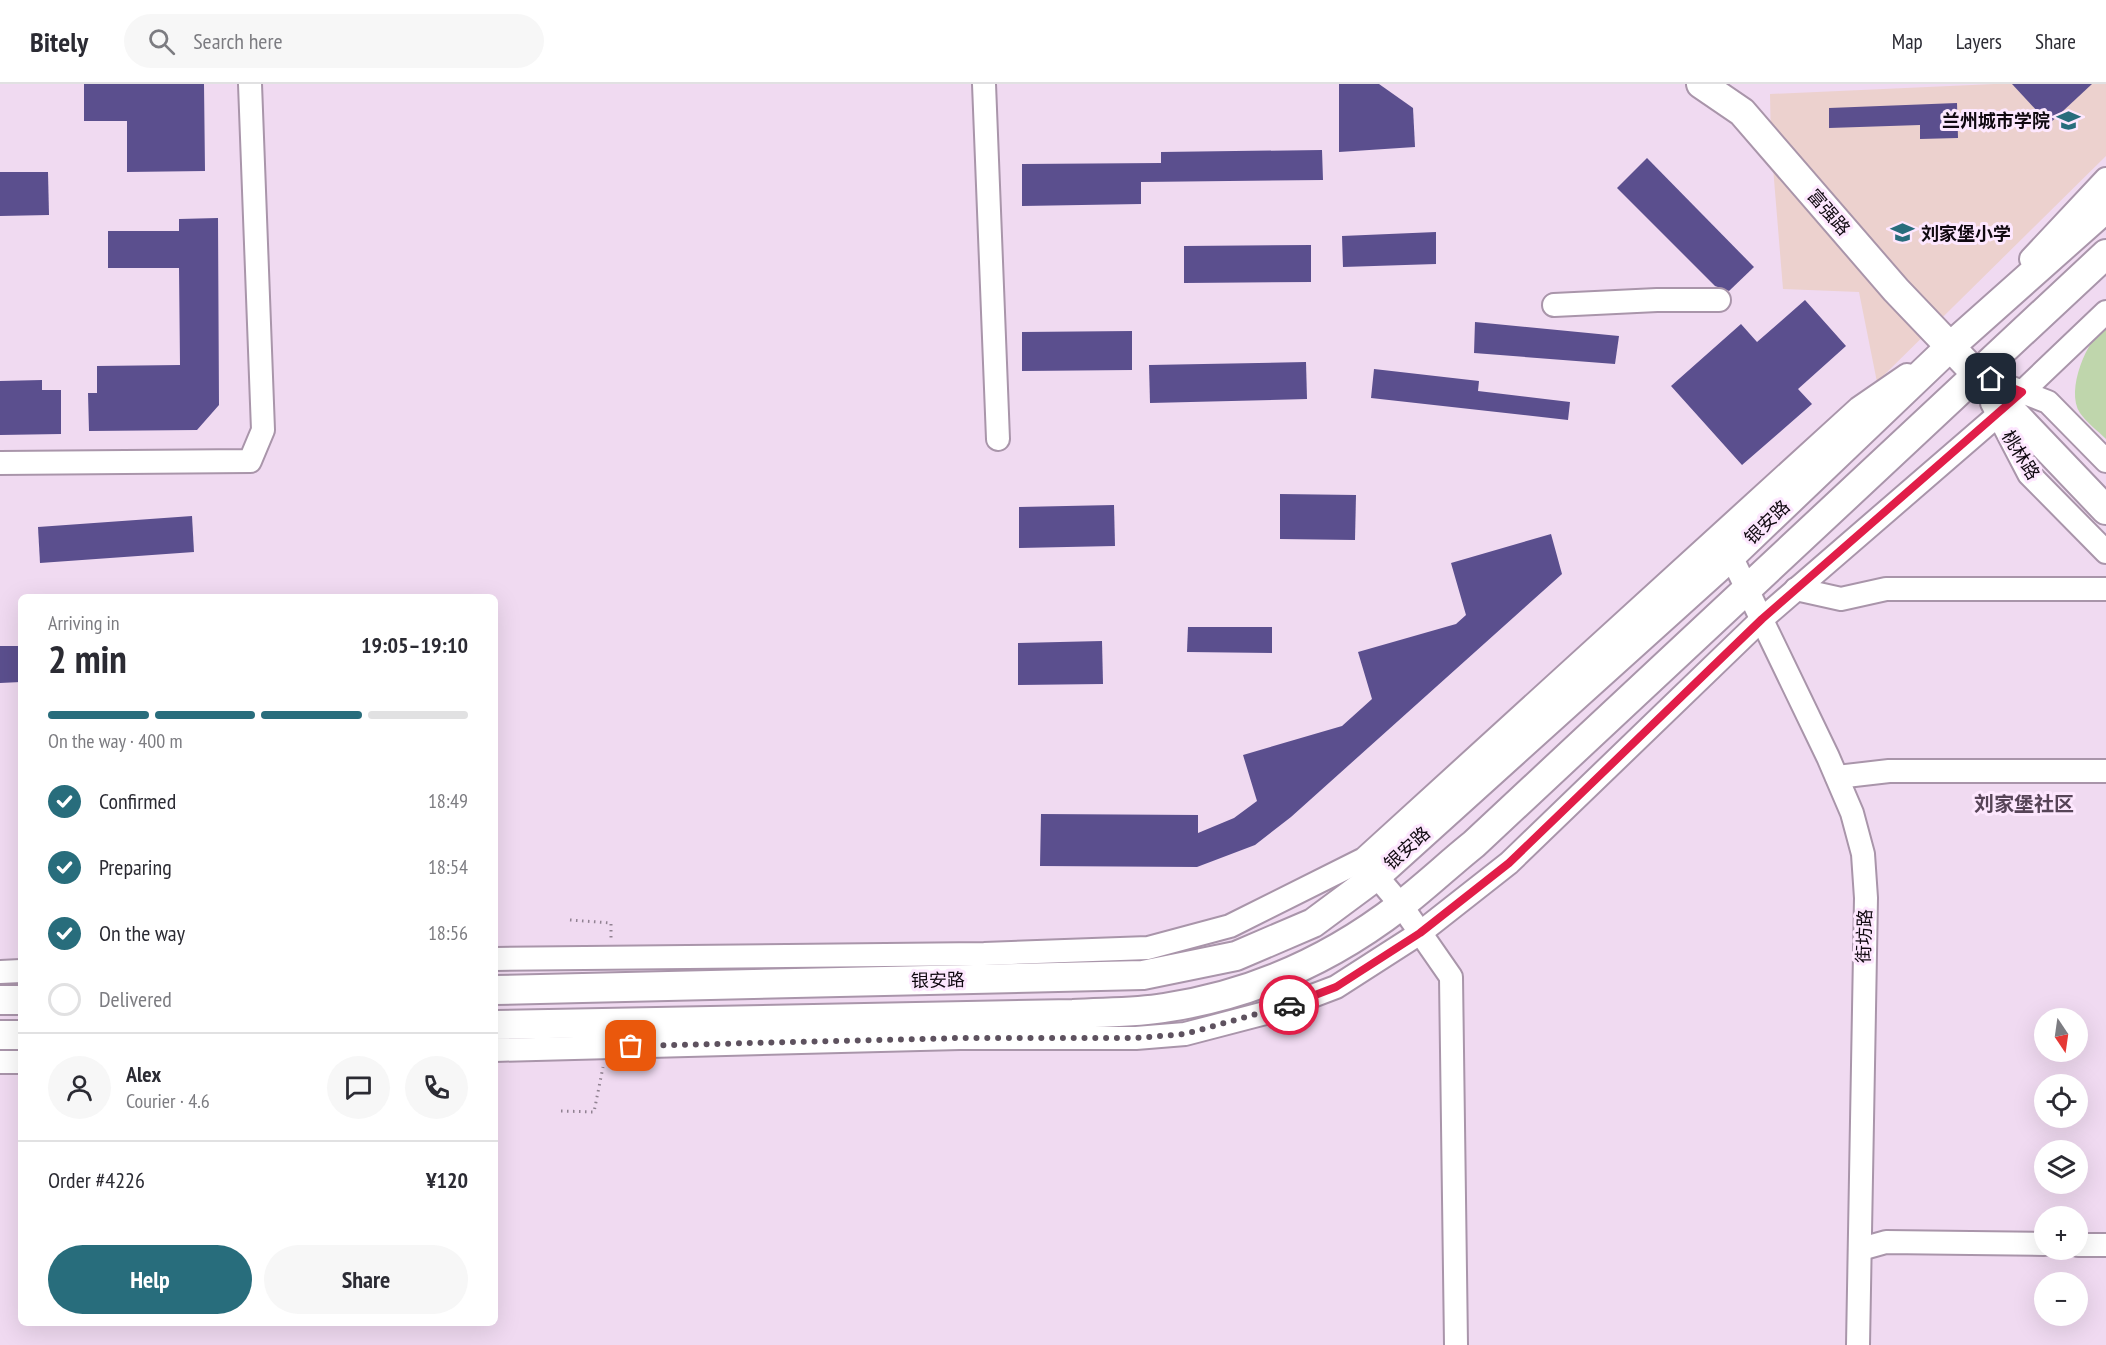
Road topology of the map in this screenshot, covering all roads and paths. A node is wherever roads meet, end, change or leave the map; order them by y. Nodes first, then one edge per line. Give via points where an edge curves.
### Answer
1 (250, 84) edge
2 (984, 84) edge
3 (1701, 84) edge
4 (2106, 179) edge
5 (2106, 208) edge
6 (2106, 254) edge
7 (1719, 300) dead end
8 (1554, 305) dead end
9 (2106, 312) edge
10 (1952, 345) junction
11 (1976, 373) junction
12 (2009, 404) junction
13 (998, 440) dead end
14 (2106, 461) edge
15 (0, 463) edge
16 (2106, 510) edge
17 (2106, 552) edge
18 (1731, 556) junction
19 (1747, 589) junction
20 (1796, 589) junction
21 (2106, 589) edge
22 (1762, 619) junction
23 (2106, 771) edge
24 (1837, 777) junction
25 (1369, 868) junction
26 (1401, 905) junction
27 (570, 920) dead end
28 (611, 923) dead end
29 (1420, 933) junction
30 (498, 959) edge
31 (18, 971) edge
32 (0, 972) edge
33 (498, 990) edge
34 (0, 1000) edge
35 (18, 1000) edge
36 (498, 1025) edge
37 (0, 1035) edge
38 (18, 1035) edge
39 (608, 1047) junction
40 (498, 1050) edge
41 (0, 1062) edge
42 (18, 1062) edge
43 (561, 1111) dead end
44 (2034, 1245) edge
45 (2088, 1245) edge
46 (2106, 1245) edge
47 (1861, 1249) junction
48 (1456, 1345) edge
49 (1858, 1345) edge

1 - 15 street via 263,430 250,461
2 - 13 street
3 - 10 main road, 富强路 via 1742,112 1896,290
4 - 10 street
5 - 10 main road, 银安路
6 - 11 main road, 银安路
7 - 8 street
9 - 12 street
10 - 11 main road, 桃林路
10 - 18 main road, 银安路
10 - 25 street via 1859,408
11 - 12 main road, 桃林路
11 - 19 main road, 银安路
12 - 14 street, 桃林路 via 2048,402
12 - 16 main road, 桃林路
12 - 17 street, 桃林路 via 2029,474
12 - 20 street
18 - 19 street, 街坊路
18 - 25 main road, 银安路
19 - 22 street, 街坊路
19 - 26 main road, 银安路 via 1474,844
20 - 21 street via 1841,598 1886,589
20 - 22 street
22 - 24 street, 街坊路
22 - 29 street via 1509,863
23 - 24 street via 1889,771
24 - 47 street, 街坊路 via 1863,854 1866,898
25 - 26 street
25 - 30 street via 1230,926 1148,948 984,954
25 - 33 main road, 银安路 via 1313,923 1236,956 1143,975
26 - 29 street
26 - 36 main road, 银安路 via 1355,937 1291,973 1233,994 1162,1008 1061,1015
27 - 28 path
29 - 39 street via 1336,987 1273,1011 1185,1034
29 - 48 street via 1451,977
31 - 32 street
34 - 35 main road
37 - 38 main road
39 - 40 street
39 - 43 path via 594,1112
41 - 42 street
44 - 47 street via 1886,1242
45 - 46 street
47 - 49 street, 街坊路

